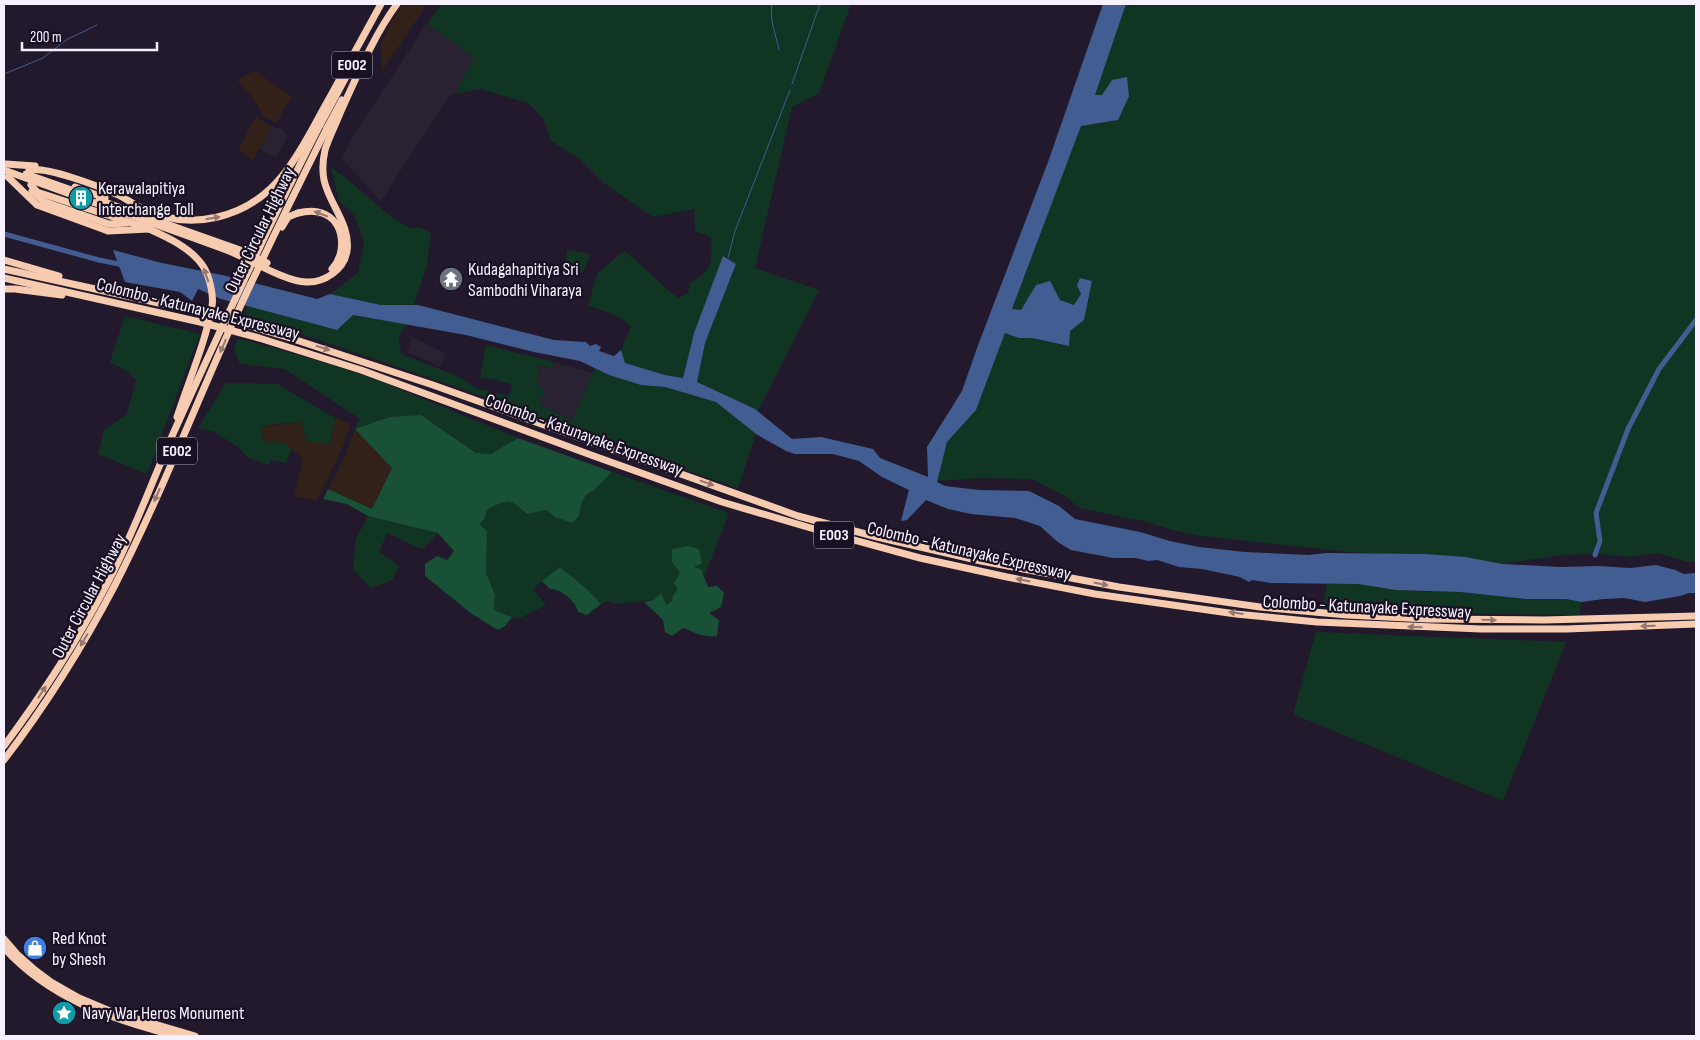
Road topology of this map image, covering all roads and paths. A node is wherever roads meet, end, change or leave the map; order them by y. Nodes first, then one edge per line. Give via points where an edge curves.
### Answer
1 (389, 4) edge
2 (324, 127) junction
3 (17, 168) junction
4 (5, 170) edge
5 (17, 180) junction
6 (28, 184) junction
7 (37, 192) junction
8 (147, 213) junction
9 (138, 218) junction
10 (126, 224) junction
11 (149, 229) junction
12 (4, 260) edge
13 (4, 268) edge
14 (4, 278) edge
15 (4, 290) edge
16 (247, 291) junction
17 (114, 293) junction
18 (134, 306) junction
19 (164, 455) junction
20 (1696, 616) edge
21 (1696, 624) edge
22 (4, 746) edge
23 (4, 760) edge
24 (4, 939) edge
25 (4, 948) edge
26 (176, 1036) edge
27 (196, 1036) edge

1 - 2 highway, Outer Circular Highway / E002
1 - 2 highway via 381,30 352,88
8 -> 2 highway via 187,221 216,218 239,211 260,198
2 - 9 highway via 322,169 332,202 344,226 347,252 342,264 323,279 313,282 292,280 231,252
2 - 16 highway, Outer Circular Highway / E002, bridge
2 - 19 highway, Outer Circular Highway / E002, bridge via 290,183
3 - 4 highway
3 - 8 highway
3 - 8 highway via 54,176
4 - 5 highway
4 - 8 highway
4 - 8 highway via 57,169 117,191
4 - 9 highway
4 - 11 highway via 37,205 108,231
5 - 6 highway
5 - 11 highway via 33,198 47,206 107,227
6 - 7 highway
6 - 9 highway
6 - 10 highway via 35,195 51,204 109,224
7 - 10 highway via 110,221
7 - 11 highway
8 -> 16 highway, bridge via 240,250 294,276 305,278 325,274 339,260 342,250 339,229 332,219 310,210 288,218 282,226
10 - 11 highway
19 -> 11 highway, bridge via 212,304 209,280 195,256
12 - 17 highway
13 - 17 highway, Colombo - Katunayake Expressway / E003
14 - 18 highway, Colombo - Katunayake Expressway / E003
15 - 18 highway via 35,291
16 -> 23 highway, Outer Circular Highway / E002, bridge via 115,584 53,690
17 -> 20 highway, Colombo - Katunayake Expressway / E003 via 224,318 342,354 798,516 981,561 1129,588 1260,607 1347,615 1544,620
21 -> 18 highway, Colombo - Katunayake Expressway / E003 via 1481,629 1317,622 1114,596 1007,577 920,558 722,502 361,370 221,327
22 -> 19 highway, Outer Circular Highway / E002, bridge via 70,649 107,583
24 - 27 highway via 35,970 79,998
25 - 26 highway via 40,981 64,996 142,1028

